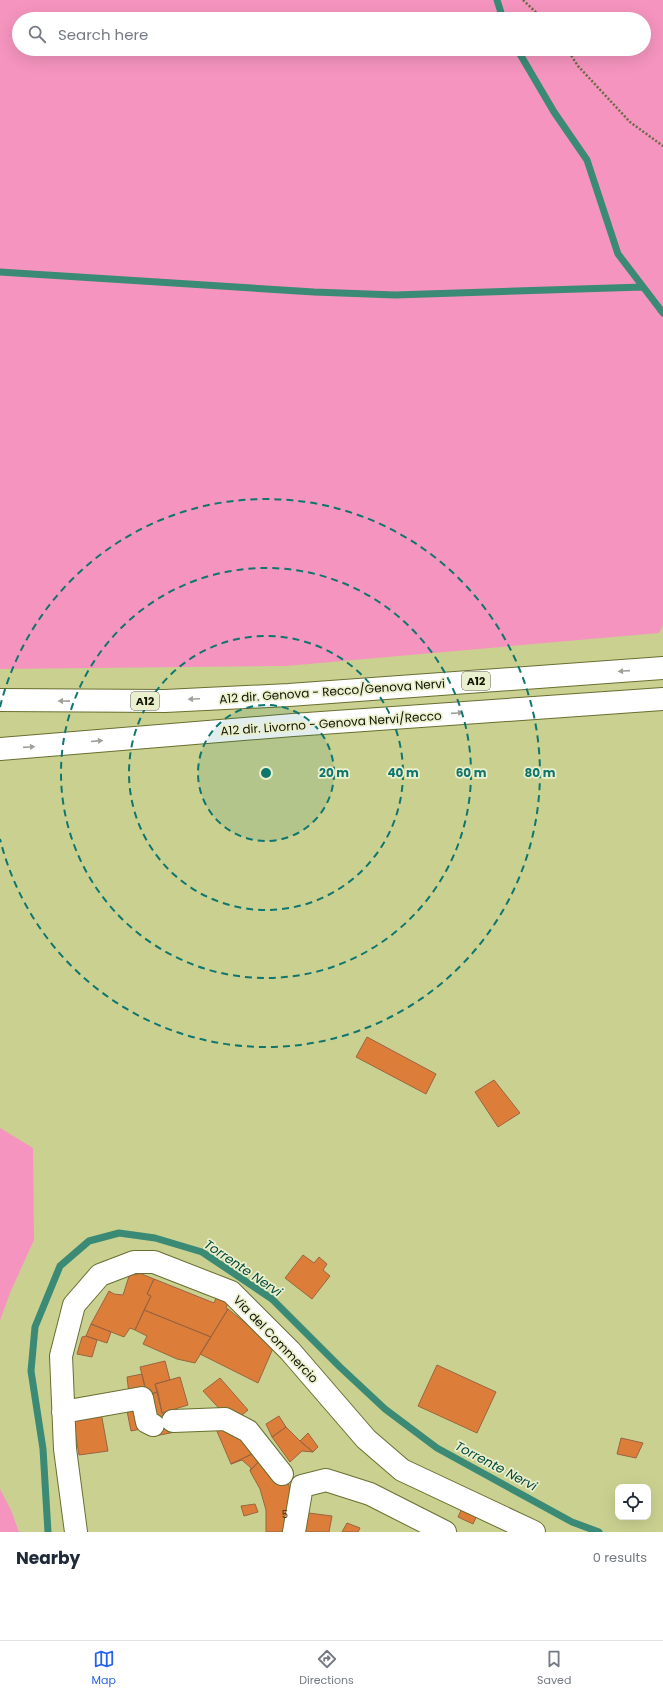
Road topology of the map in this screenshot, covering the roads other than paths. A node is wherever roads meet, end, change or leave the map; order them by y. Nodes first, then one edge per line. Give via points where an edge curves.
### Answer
1 (663, 668) edge
2 (663, 699) edge
3 (0, 700) edge
4 (0, 749) edge
5 (63, 1412) junction
6 (282, 1474) dead end
7 (76, 1532) edge
8 (294, 1532) edge
9 (445, 1532) edge
10 (534, 1532) edge

1 -> 3 main road, A12 dir. Genova - Recco/Genova Nervi / A12 via 289,695 165,701
4 -> 2 main road, A12 dir. Livorno - Genova Nervi/Recco
5 - 6 main road via 142,1398 147,1422 225,1419 248,1431
5 - 7 main road, Via del Commercio
5 - 10 main road, Via del Commercio via 61,1356 74,1305 100,1274 134,1262 154,1262 231,1292 290,1351 366,1439 402,1470
8 - 9 main road via 302,1486 326,1480 370,1494

